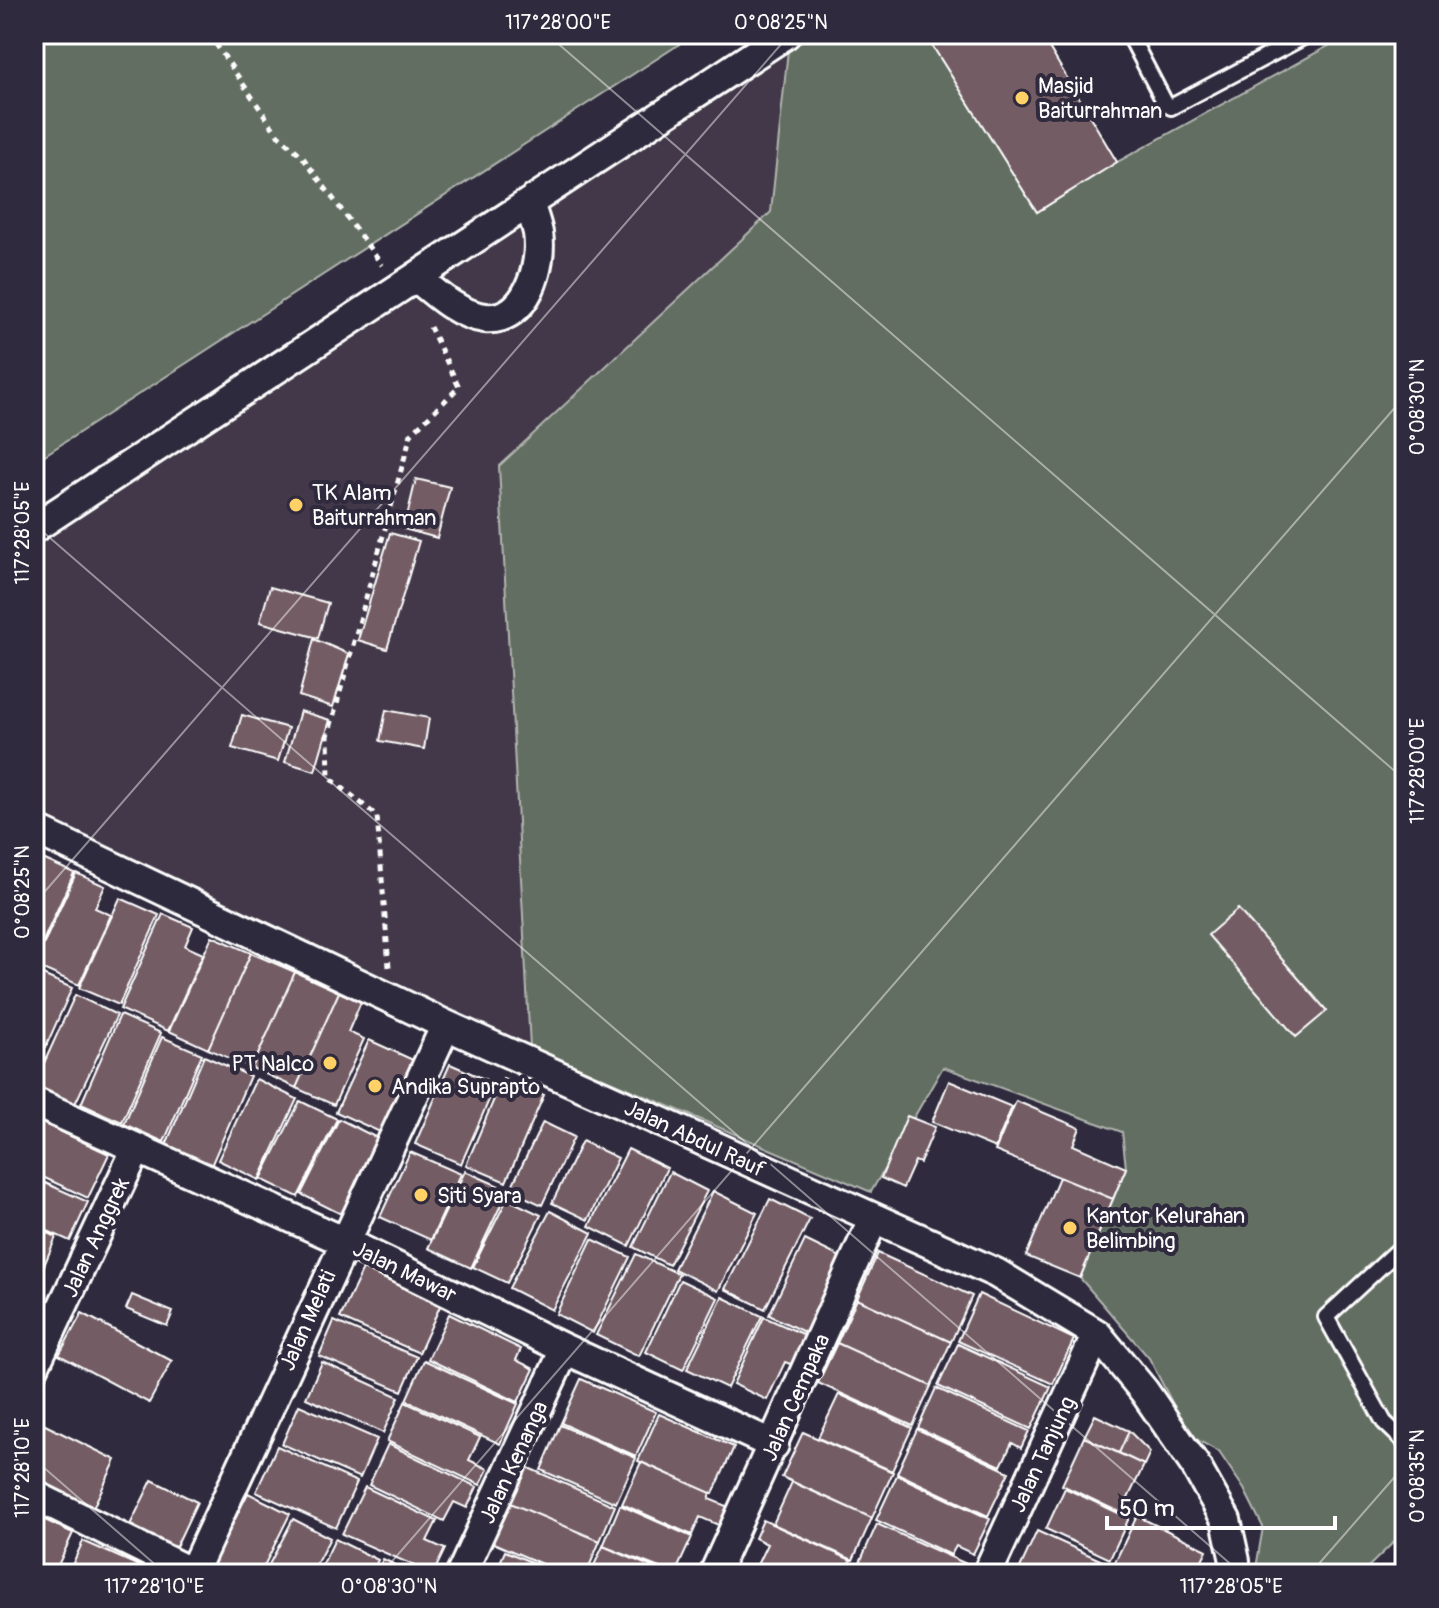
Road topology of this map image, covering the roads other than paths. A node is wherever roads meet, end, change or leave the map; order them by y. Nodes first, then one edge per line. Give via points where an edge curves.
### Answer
1 (786, 34) edge
2 (1309, 34) edge
3 (1134, 36) edge
4 (529, 203) junction
5 (407, 283) junction
6 (35, 528) edge
7 (34, 829) edge
8 (446, 1025) junction
9 (34, 1102) edge
10 (136, 1150) junction
11 (873, 1220) junction
12 (343, 1241) junction
13 (1405, 1244) edge
14 (1097, 1334) junction
15 (565, 1349) junction
16 (34, 1367) edge
17 (1405, 1442) edge
18 (774, 1445) junction
19 (34, 1495) edge
20 (192, 1574) edge
21 (461, 1574) edge
22 (714, 1574) edge
23 (987, 1574) edge
24 (1233, 1574) edge

1 - 4 street
2 - 3 lane via 1171,107
4 - 5 street
4 - 5 street via 538,235 532,285 506,314 487,319
5 - 6 street
7 - 8 street, Jalan Abdul Rauf
8 - 11 street, Jalan Abdul Rauf
8 - 12 street, Jalan Melati
9 - 10 street, Jalan Mawar
10 - 12 street, Jalan Mawar
10 - 16 street, Jalan Anggrek
11 - 14 street, Jalan Abdul Rauf via 996,1273
11 - 18 street, Jalan Cempaka
12 - 15 street, Jalan Mawar
12 - 20 street, Jalan Melati
13 - 17 lane via 1326,1317 1384,1422
14 - 23 street, Jalan Tanjung
14 - 24 street, Jalan Abdul Rauf via 1195,1465 1226,1520
15 - 18 street, Jalan Mawar
15 - 21 street, Jalan Kenanga
18 - 22 street, Jalan Cempaka
19 - 20 street

